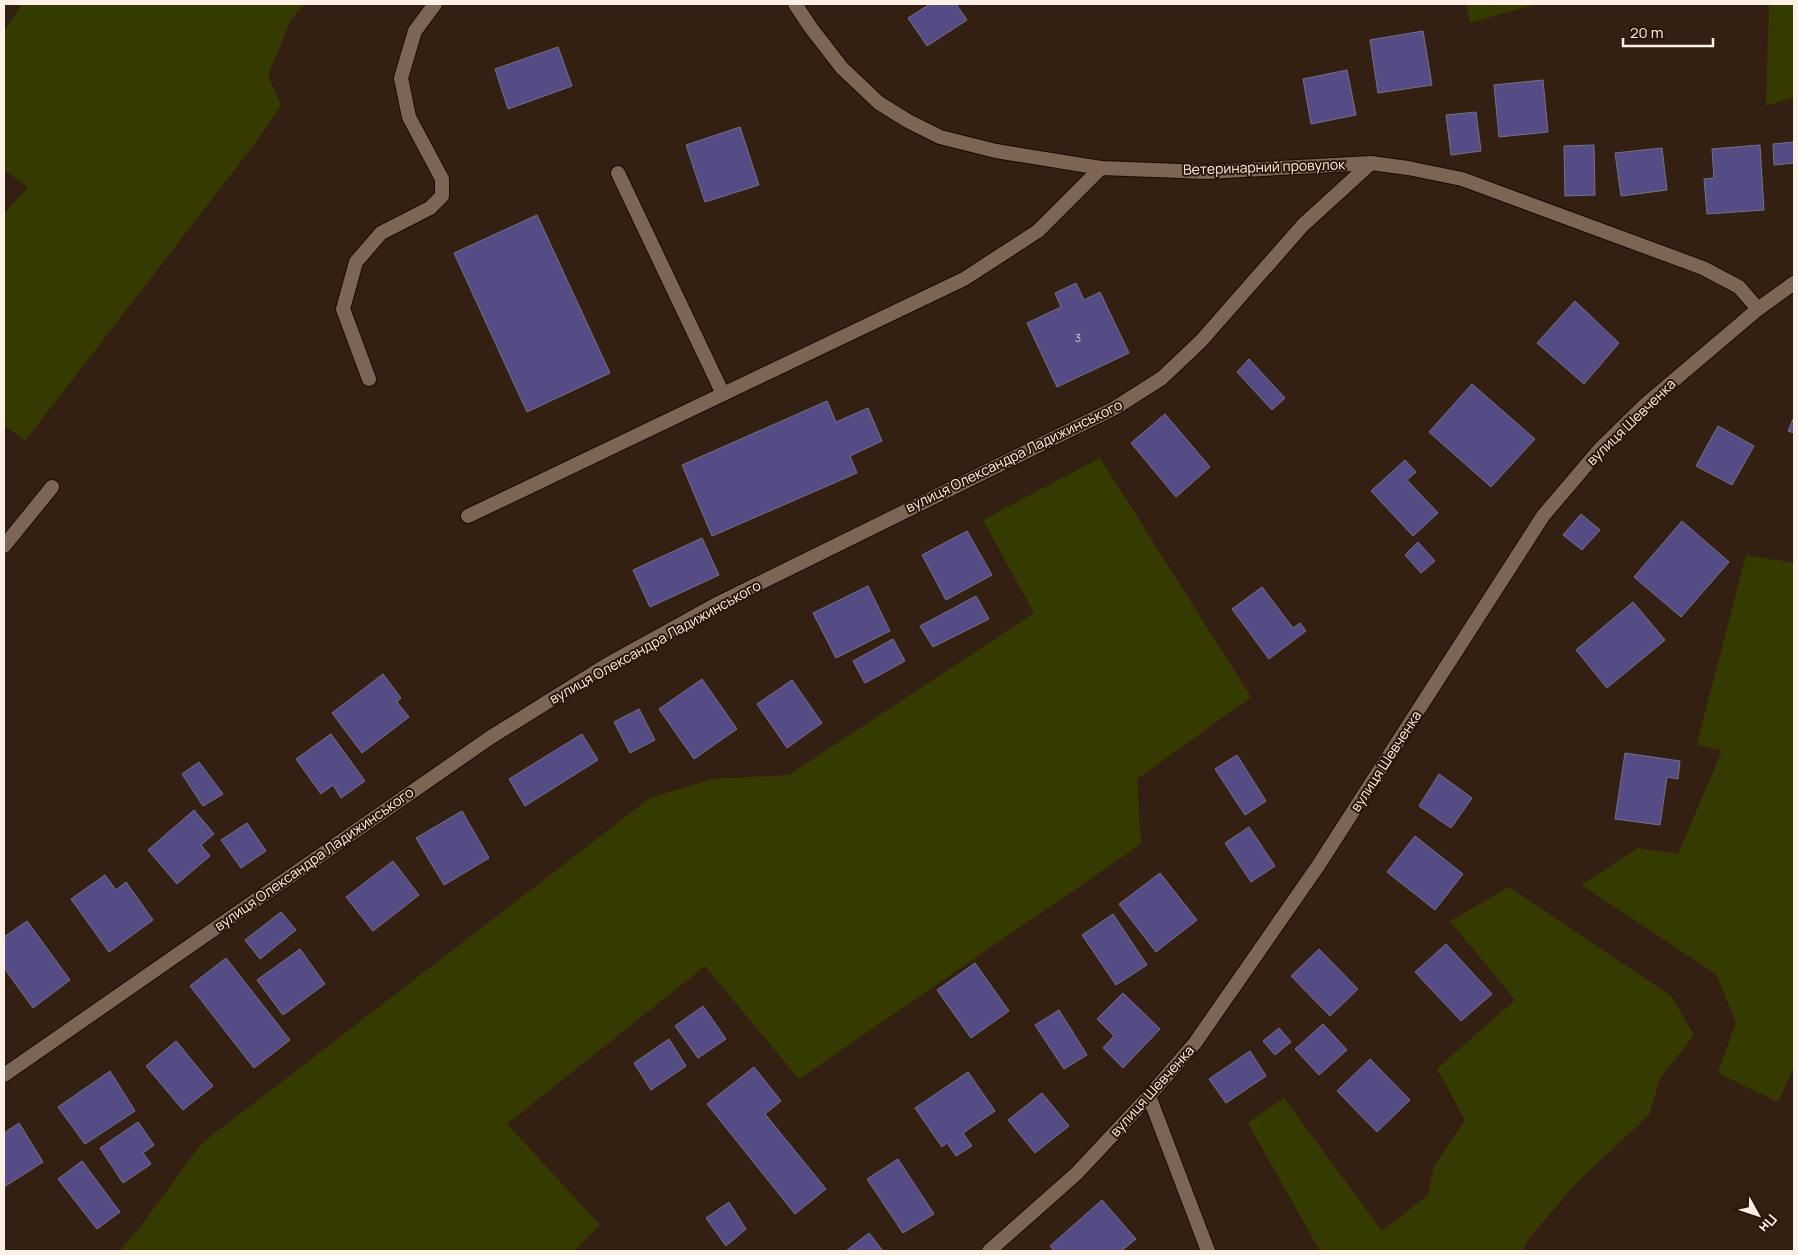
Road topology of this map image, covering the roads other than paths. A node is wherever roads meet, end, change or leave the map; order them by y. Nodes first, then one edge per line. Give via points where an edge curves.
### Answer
1 (435, 4) edge
2 (795, 4) edge
3 (1371, 163) junction
4 (1101, 168) junction
5 (618, 173) dead end
6 (1794, 283) edge
7 (1758, 310) junction
8 (370, 379) dead end
9 (723, 394) junction
10 (52, 487) dead end
11 (468, 516) dead end
12 (4, 546) edge
13 (4, 1075) edge
14 (1149, 1096) junction
15 (989, 1251) edge
16 (1208, 1251) edge

1 - 8 street via 415,31 401,78 409,117 442,179 442,196 430,208 382,233 356,262 344,309
2 - 4 street, Ветеринарний провулок via 842,68 879,103 908,121 940,137
3 - 4 street, Ветеринарний провулок via 1207,172
3 - 7 street, Ветеринарний провулок via 1462,179 1704,268 1739,287
3 - 13 street, вулиця Олександра Ладижинського via 1303,225 1201,341 1162,378 1115,408 719,602 605,666 491,737
4 - 9 street via 1038,231 964,279
5 - 9 street
6 - 7 street, вулиця Шевченка
7 - 14 street, вулиця Шевченка via 1646,404 1600,449 1544,516 1318,866 1195,1043
9 - 11 street
10 - 12 street
14 - 15 street, вулиця Шевченка via 1077,1173
14 - 16 street

